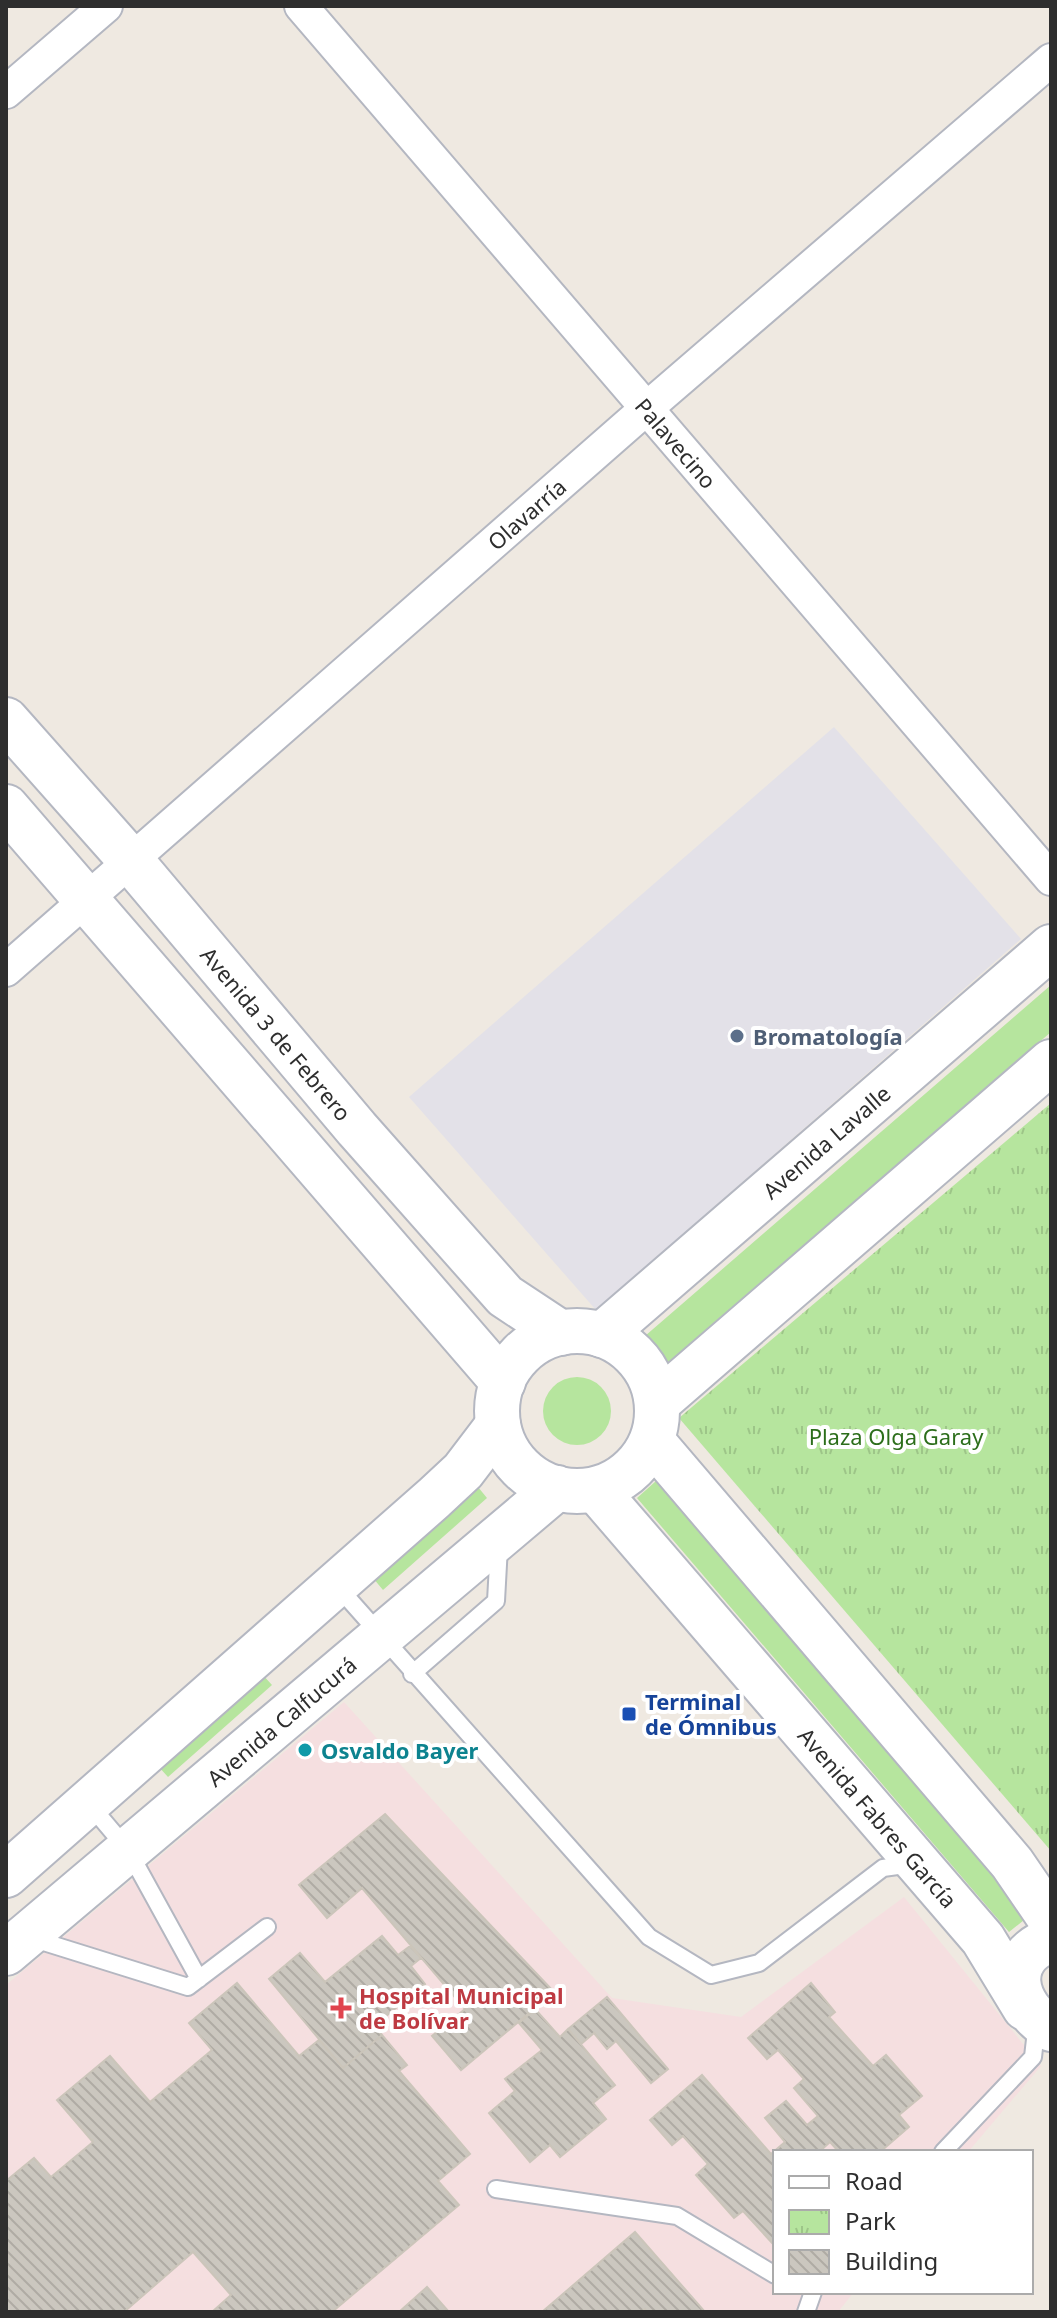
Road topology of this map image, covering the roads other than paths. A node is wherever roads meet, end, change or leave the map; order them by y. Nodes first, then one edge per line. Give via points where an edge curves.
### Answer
1 (106, 6) edge
2 (301, 6) edge
3 (1051, 60) edge
4 (6, 92) edge
5 (647, 408) junction
6 (6, 720) edge
7 (6, 807) edge
8 (132, 862) junction
9 (1051, 879) edge
10 (87, 901) junction
11 (1051, 947) edge
12 (6, 970) edge
13 (1051, 1062) edge
14 (357, 1129) junction
15 (317, 1166) junction
16 (582, 1334) junction
17 (503, 1382) junction
18 (654, 1422) junction
19 (498, 1425) junction
20 (576, 1489) junction
21 (499, 1537) junction
22 (337, 1586) junction
23 (380, 1638) junction
24 (412, 1674) junction
25 (88, 1803) junction
26 (128, 1850) junction
27 (918, 1863) junction
28 (6, 1875) edge
29 (1051, 1920) edge
30 (267, 1927) dead end
31 (1051, 1940) edge
32 (16, 1945) edge
33 (199, 1979) junction
34 (1038, 2019) edge
35 (945, 2150) edge
36 (496, 2189) dead end
37 (773, 2274) edge

1 - 4 street
2 - 5 street, Palavecino
3 - 5 street, Olavarría
5 - 8 street, Olavarría
5 - 9 street, Palavecino
6 - 8 street, Avenida 3 de Febrero
7 - 10 street
8 - 10 street, Olavarría
8 - 14 street, Avenida 3 de Febrero
10 - 12 street, Olavarría
10 - 15 street
11 - 16 street, Avenida Lavalle
13 - 18 street
14 - 15 street
14 - 16 street, Avenida 3 de Febrero via 505,1296
15 - 17 street
16 - 17 street via 543,1338 521,1353
16 - 18 street via 618,1341 639,1359 653,1382
17 - 19 street
18 - 20 street via 642,1461 622,1479
18 - 29 street via 1012,1863
19 - 20 street via 505,1449 521,1469 543,1485
19 - 22 street via 463,1471
20 - 21 street, Avenida Calfucurá
20 - 27 street, Avenida Fabres García
21 - 23 street, Avenida Calfucurá
21 - 24 lane via 496,1601
22 - 23 lane
22 - 25 street
23 - 24 lane
23 - 26 street, Avenida Calfucurá
24 - 27 lane via 649,1937 711,1975 759,1963 883,1868
25 - 26 lane
25 - 28 street
26 - 32 street, Avenida Calfucurá
26 - 33 lane
27 - 34 street, Avenida Fabres García via 983,1939
30 - 33 lane
31 - 34 street via 1033,1950 1019,1977
32 - 33 lane via 188,1987
34 - 35 lane via 1033,2057
36 - 37 lane via 677,2216

